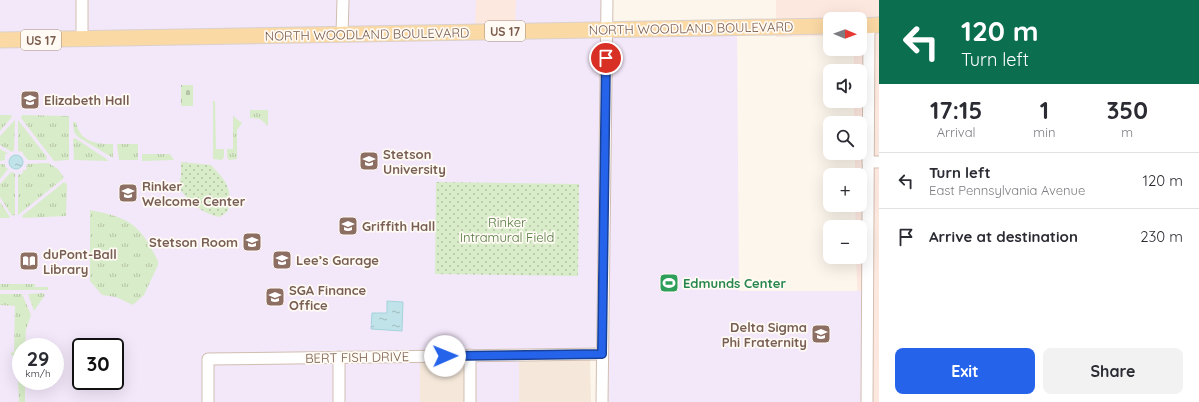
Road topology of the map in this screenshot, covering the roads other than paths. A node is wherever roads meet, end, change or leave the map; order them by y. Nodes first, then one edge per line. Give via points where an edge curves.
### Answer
1 (82, 0) edge
2 (343, 0) edge
3 (607, 0) edge
4 (823, 26) edge
5 (869, 26) edge
6 (606, 30) junction
7 (342, 34) junction
8 (0, 40) edge
9 (82, 40) junction
10 (874, 162) edge
11 (602, 354) junction
12 (470, 355) junction
13 (339, 357) junction
14 (208, 402) edge
15 (339, 402) edge
16 (470, 402) edge
17 (602, 402) edge
18 (867, 402) edge

1 - 9 street
2 - 7 street
3 - 6 street
4 - 6 main road, NORTH WOODLAND BOULEVARD / US 17
5 - 10 street
6 - 7 main road, NORTH WOODLAND BOULEVARD / US 17
6 - 11 street
7 - 9 main road, NORTH WOODLAND BOULEVARD / US 17
8 - 9 main road, NORTH WOODLAND BOULEVARD / US 17
10 - 18 street
11 - 12 street, BERT FISH DRIVE
11 - 17 street
12 - 13 street, BERT FISH DRIVE
12 - 16 street
13 - 14 street, BERT FISH DRIVE via 208,359
13 - 15 street

